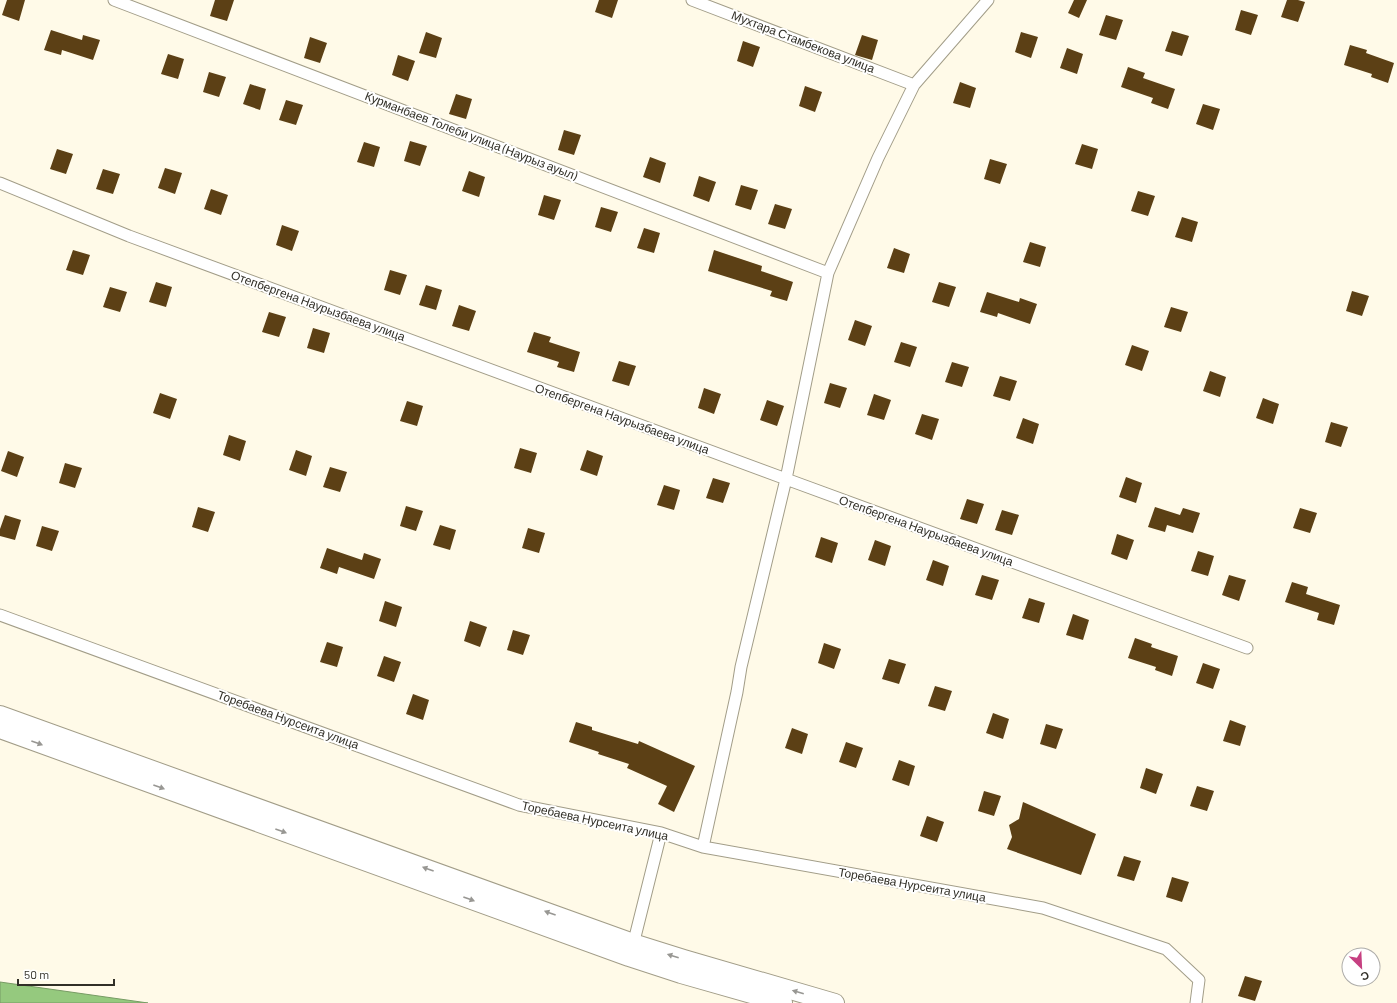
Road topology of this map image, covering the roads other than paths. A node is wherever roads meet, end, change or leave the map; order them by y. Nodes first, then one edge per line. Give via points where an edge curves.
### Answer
1 (114, 0) edge
2 (692, 0) edge
3 (988, 0) edge
4 (914, 85) junction
5 (0, 183) edge
6 (828, 273) junction
7 (786, 479) junction
8 (0, 615) edge
9 (1247, 648) dead end
10 (0, 715) edge
11 (0, 729) edge
12 (661, 833) junction
13 (703, 847) junction
14 (631, 950) junction
15 (783, 1003) edge
16 (835, 1003) edge
17 (1196, 1003) edge

1 - 6 street, Курманбаев Толеби улица (Наурыз ауыл)
2 - 4 street, Мухтара Стамбекова улица
3 - 4 street
4 - 6 street via 878,158
5 - 7 street, Отепбергена Наурызбаева улица via 130,236
6 - 7 street
7 - 9 street, Отепбергена Наурызбаева улица
7 - 13 street via 741,666
8 - 12 street, Торебаева Нурсеита улица via 519,805
14 -> 10 highway
11 -> 14 highway
12 - 13 street, Торебаева Нурсеита улица
12 - 14 street
13 - 17 street, Торебаева Нурсеита улица via 1043,908 1166,949 1199,980
14 - 15 highway via 681,974
16 -> 14 highway via 684,959

